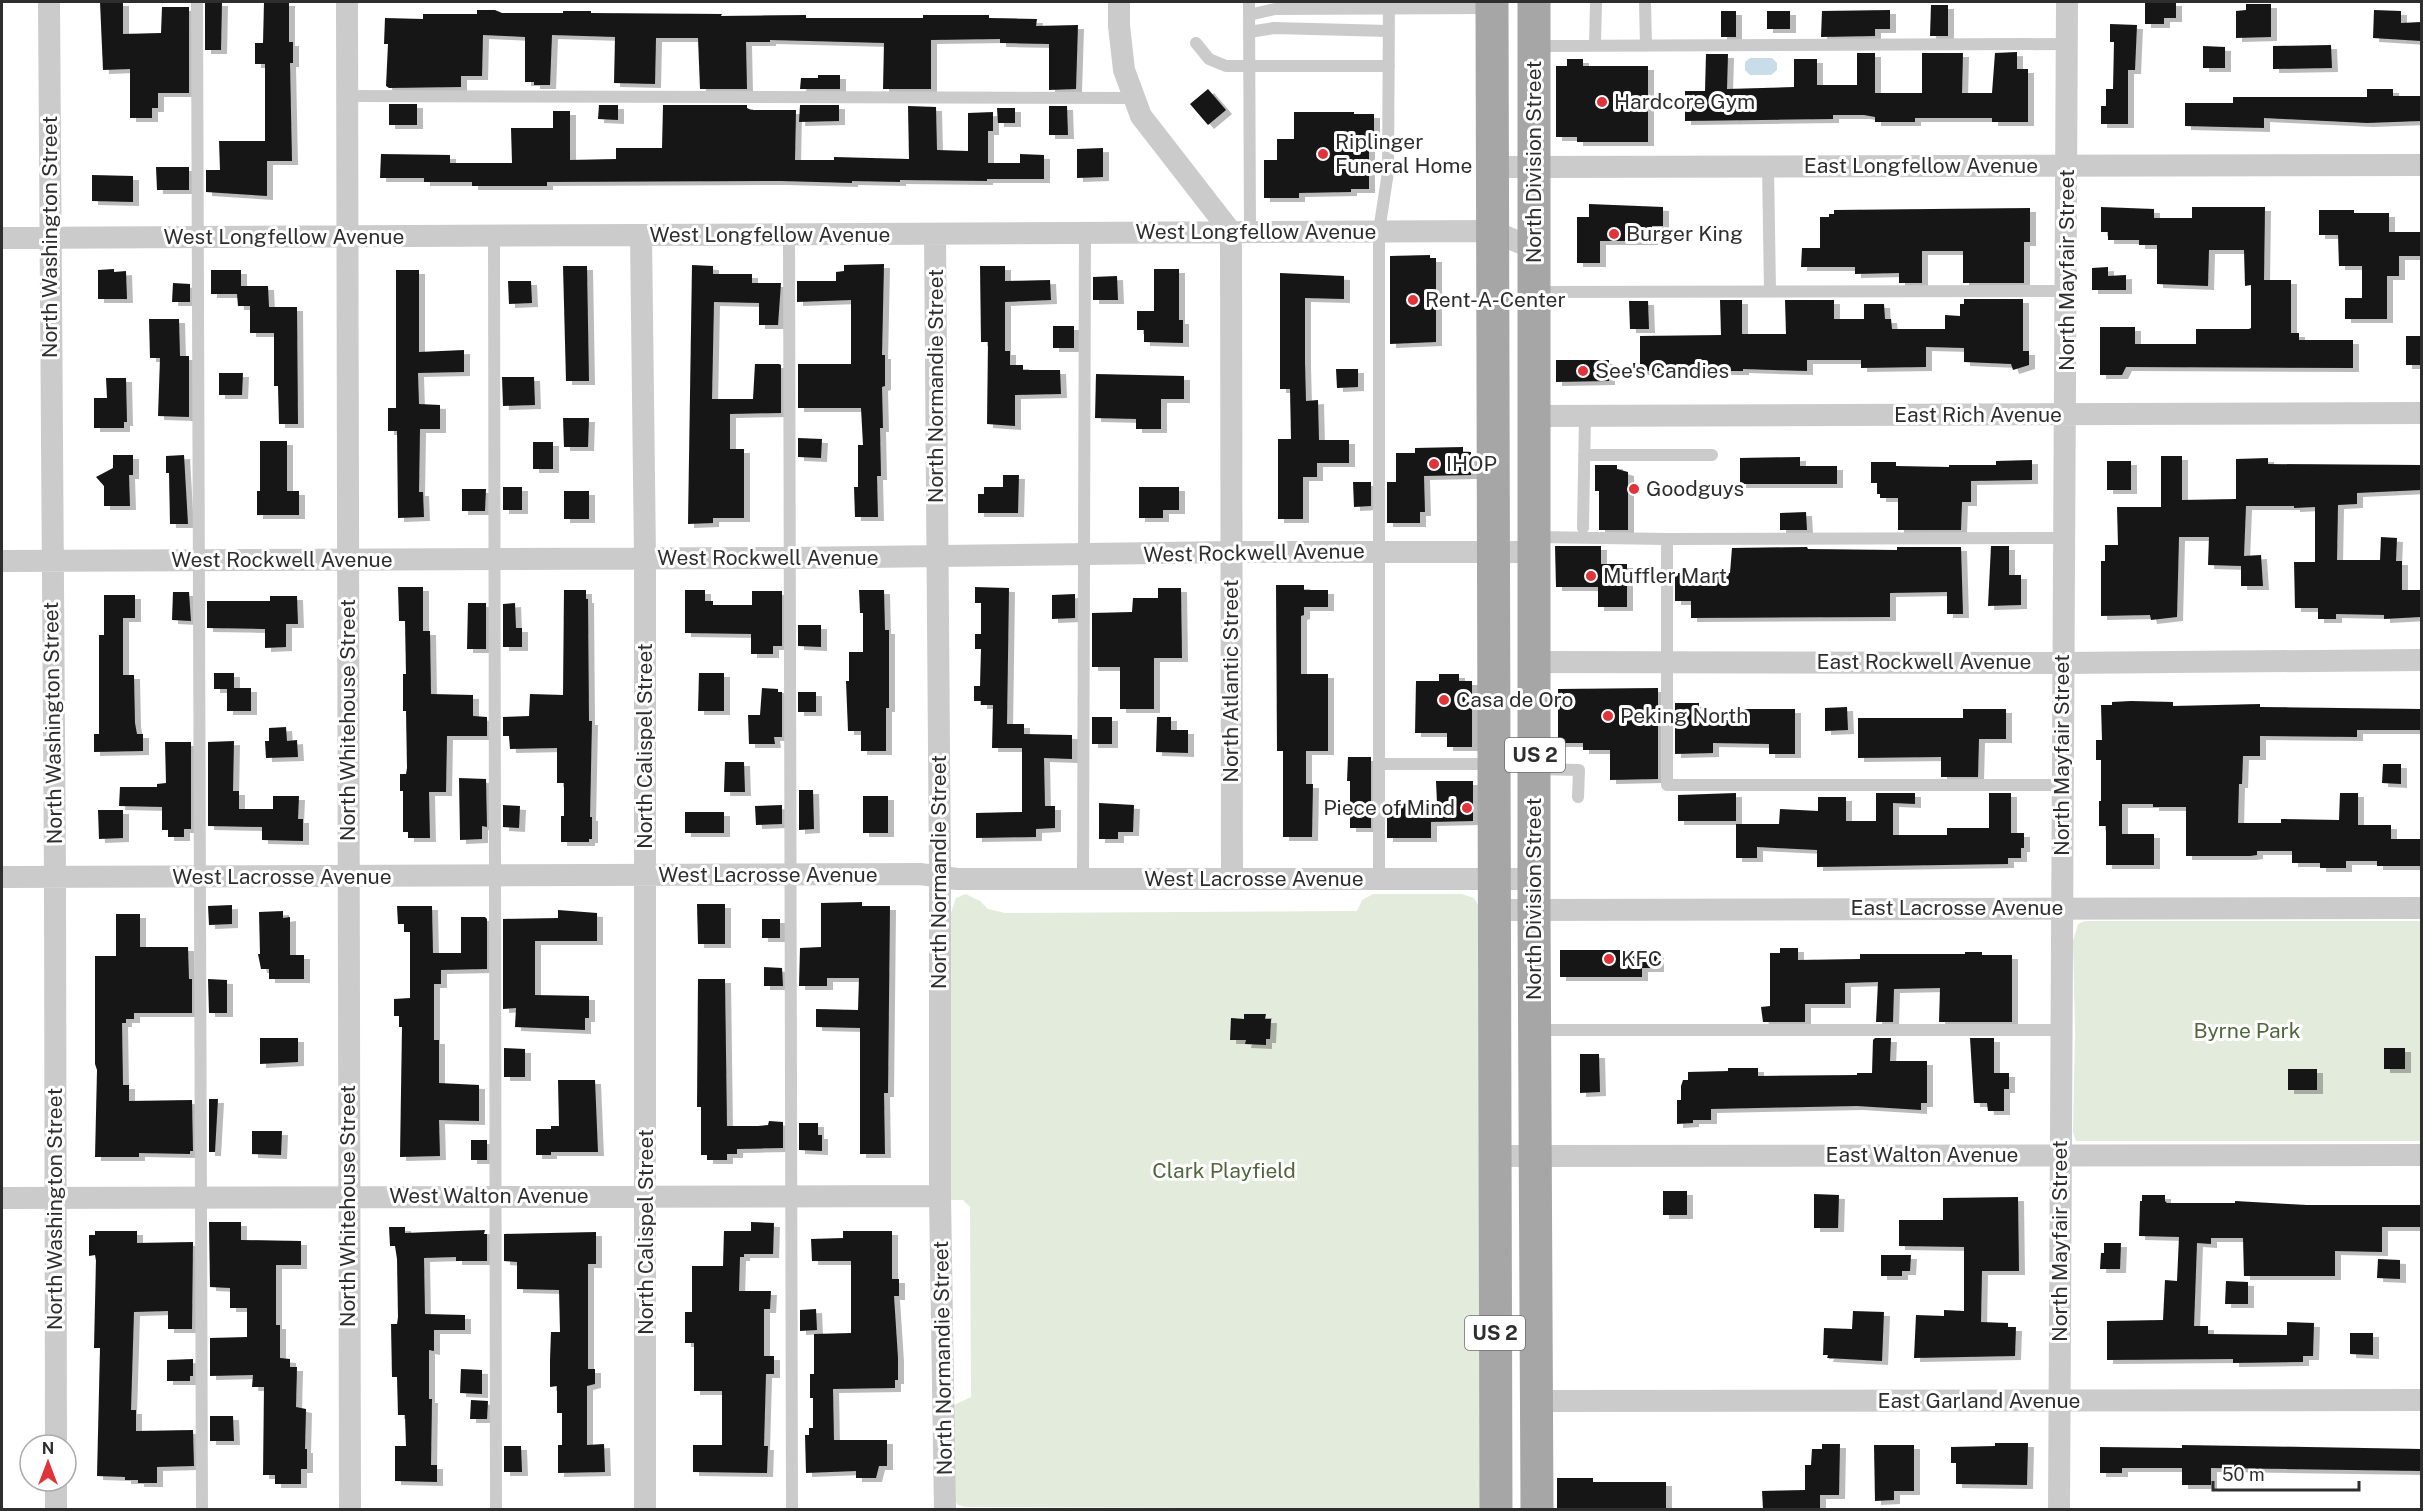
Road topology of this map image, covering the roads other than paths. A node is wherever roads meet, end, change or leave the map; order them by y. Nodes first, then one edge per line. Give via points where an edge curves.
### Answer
1 (49, 2) edge
2 (197, 2) edge
3 (347, 2) edge
4 (1119, 2) edge
5 (1249, 2) edge
6 (1534, 2) edge
7 (1596, 2) edge
8 (1646, 2) edge
9 (2067, 2) edge
10 (1502, 4) edge
11 (1389, 5) edge
12 (1249, 15) junction
13 (1389, 31) junction
14 (1249, 32) junction
15 (1196, 43) dead end
16 (2067, 44) junction
17 (1534, 46) junction
18 (1595, 46) junction
19 (1646, 46) junction
20 (1389, 66) junction
21 (1249, 67) junction
22 (347, 96) junction
23 (1135, 98) junction
24 (2421, 165) edge
25 (2067, 166) junction
26 (1492, 167) junction
27 (1768, 167) junction
28 (1534, 168) junction
29 (1379, 231) junction
30 (1492, 231) junction
31 (1240, 232) junction
32 (935, 234) junction
33 (1085, 234) junction
34 (641, 235) junction
35 (789, 235) junction
36 (494, 236) junction
37 (199, 237) junction
38 (2, 238) edge
39 (50, 238) junction
40 (347, 238) junction
41 (1535, 249) junction
42 (1770, 291) junction
43 (2067, 291) junction
44 (1534, 292) junction
45 (2421, 413) edge
46 (2066, 414) junction
47 (1535, 416) junction
48 (1585, 416) junction
49 (1584, 455) junction
50 (1712, 455) dead end
51 (1583, 528) dead end
52 (2065, 538) junction
53 (1666, 539) junction
54 (1535, 544) junction
55 (1380, 551) junction
56 (1493, 551) junction
57 (1231, 552) junction
58 (1083, 555) junction
59 (937, 557) junction
60 (645, 558) junction
61 (791, 558) junction
62 (494, 559) junction
63 (52, 560) junction
64 (197, 560) junction
65 (347, 560) junction
66 (2, 561) edge
67 (2421, 660) edge
68 (1535, 662) junction
69 (1666, 662) junction
70 (2062, 663) junction
71 (1379, 764) junction
72 (1493, 764) junction
73 (1534, 769) junction
74 (2062, 785) junction
75 (1578, 797) dead end
76 (792, 874) junction
77 (645, 875) junction
78 (495, 876) junction
79 (2, 877) edge
80 (55, 877) junction
81 (348, 877) junction
82 (940, 877) junction
83 (201, 878) junction
84 (1083, 879) junction
85 (1232, 879) junction
86 (1379, 879) junction
87 (1493, 894) junction
88 (1534, 894) junction
89 (2061, 908) junction
90 (2421, 908) edge
91 (1534, 1030) junction
92 (2060, 1030) junction
93 (2060, 1155) junction
94 (2421, 1155) edge
95 (1494, 1156) junction
96 (1535, 1156) junction
97 (201, 1196) junction
98 (348, 1196) junction
99 (496, 1196) junction
100 (647, 1196) junction
101 (792, 1196) junction
102 (940, 1196) junction
103 (2, 1198) edge
104 (54, 1198) junction
105 (2421, 1400) edge
106 (1537, 1401) junction
107 (2059, 1401) junction
108 (56, 1433) edge
109 (56, 1493) edge
110 (56, 1509) edge
111 (202, 1509) edge
112 (350, 1509) edge
113 (496, 1509) edge
114 (645, 1509) edge
115 (792, 1509) edge
116 (945, 1509) edge
117 (1496, 1509) edge
118 (1537, 1509) edge
119 (2059, 1509) edge

1 - 39 street, North Washington Street
2 - 37 lane
3 - 22 street, North Whitehouse Street
4 - 23 street via 1125,69
5 - 12 lane
6 - 17 main road, North Division Street / US 2
7 - 18 lane
8 - 19 lane
9 - 16 street, North Mayfair Street
10 - 11 lane
10 - 17 main road
10 - 26 main road, North Division Street / US 2
11 - 12 lane via 1275,9
11 - 13 lane
12 - 14 lane
13 - 14 lane via 1274,28
13 - 20 lane
14 - 21 lane
15 - 21 lane via 1209,59 1226,66
16 - 19 lane
16 - 25 street, North Mayfair Street
17 - 18 lane
17 - 28 main road, North Division Street / US 2
18 - 19 lane
20 - 21 lane
20 - 29 lane via 1388,172
21 - 31 lane
22 - 23 lane
22 - 40 street, North Whitehouse Street
23 - 31 street via 1141,116
24 - 25 street, East Longfellow Avenue
25 - 27 street, East Longfellow Avenue
25 - 43 street, North Mayfair Street
26 - 28 street, East Longfellow Avenue
26 - 30 main road, North Division Street / US 2
27 - 28 street, East Longfellow Avenue
27 - 42 lane
28 - 41 main road, North Division Street / US 2
29 - 30 street, West Longfellow Avenue
29 - 31 street, West Longfellow Avenue
29 - 55 lane
30 - 41 street, West Longfellow Avenue
30 - 56 main road, North Division Street / US 2
31 - 33 street, West Longfellow Avenue
31 - 57 street, North Atlantic Street
32 - 33 street, West Longfellow Avenue
32 - 35 street, West Longfellow Avenue
32 - 59 street, North Normandie Street
33 - 58 lane
34 - 35 street, West Longfellow Avenue
34 - 36 street, West Longfellow Avenue
34 - 60 street, North Calispel Street
35 - 61 lane
36 - 40 street, West Longfellow Avenue
36 - 62 lane
37 - 39 street, West Longfellow Avenue
37 - 40 street, West Longfellow Avenue
37 - 64 lane
38 - 39 street, West Longfellow Avenue
39 - 63 street, North Washington Street
40 - 65 street, North Whitehouse Street
41 - 44 main road, North Division Street / US 2
42 - 43 lane
42 - 44 lane
43 - 46 street, North Mayfair Street
44 - 47 main road, North Division Street / US 2
45 - 46 street, East Rich Avenue
46 - 48 street, East Rich Avenue
46 - 52 street, North Mayfair Street
47 - 48 street, East Rich Avenue
47 - 54 main road, North Division Street / US 2
48 - 49 lane
49 - 50 lane
49 - 51 lane
52 - 53 lane
52 - 70 street, North Mayfair Street
53 - 54 lane
53 - 69 lane
54 - 56 street, West Rockwell Avenue
54 - 68 main road, North Division Street / US 2
55 - 56 street, West Rockwell Avenue
55 - 57 street, West Rockwell Avenue
55 - 71 lane
56 - 72 main road, North Division Street / US 2
57 - 58 street, West Rockwell Avenue
57 - 85 street, North Atlantic Street
58 - 59 street, West Rockwell Avenue
58 - 84 lane
59 - 61 street, West Rockwell Avenue
59 - 82 street, North Normandie Street
60 - 61 street, West Rockwell Avenue
60 - 62 street, West Rockwell Avenue
60 - 77 street, North Calispel Street
61 - 76 lane
62 - 65 street, West Rockwell Avenue
62 - 78 lane
63 - 64 street, West Rockwell Avenue
63 - 66 street, West Rockwell Avenue
63 - 80 street, North Washington Street
64 - 65 street, West Rockwell Avenue
64 - 83 lane
65 - 81 street, North Whitehouse Street
67 - 70 street, East Rockwell Avenue
68 - 69 street, East Rockwell Avenue
68 - 73 main road, North Division Street / US 2
69 - 70 street, East Rockwell Avenue
69 - 74 lane via 1666,785
70 - 74 street, North Mayfair Street
71 - 72 lane
71 - 86 lane
72 - 87 main road, North Division Street / US 2
73 - 75 lane via 1579,770
73 - 88 main road, North Division Street / US 2
74 - 89 street, North Mayfair Street
76 - 77 street, West Lacrosse Avenue
76 - 82 street, West Lacrosse Avenue
76 - 101 lane
77 - 78 street, West Lacrosse Avenue
77 - 100 street, North Calispel Street
78 - 81 street, West Lacrosse Avenue
78 - 99 lane
79 - 80 street, West Lacrosse Avenue
80 - 83 street, West Lacrosse Avenue
80 - 104 street, North Washington Street
81 - 83 street, West Lacrosse Avenue
81 - 98 street, North Whitehouse Street
82 - 84 street, West Lacrosse Avenue
82 - 102 street, North Normandie Street
83 - 97 lane
84 - 85 street, West Lacrosse Avenue
85 - 86 street, West Lacrosse Avenue
86 - 87 street, West Lacrosse Avenue
87 - 88 street, East Lacrosse Avenue
87 - 88 street, West Lacrosse Avenue
87 - 95 main road, North Division Street / US 2
88 - 89 street, East Lacrosse Avenue
88 - 91 main road, North Division Street / US 2
89 - 90 street, East Lacrosse Avenue
89 - 92 street, North Mayfair Street
91 - 92 lane
91 - 96 main road, North Division Street / US 2
92 - 93 street, North Mayfair Street
93 - 94 street, East Walton Avenue
93 - 96 street, East Walton Avenue
93 - 107 street, North Mayfair Street
95 - 96 street, East Walton Avenue
95 - 117 main road, North Division Street / US 2
96 - 106 main road, North Division Street / US 2
97 - 98 street, West Walton Avenue
97 - 104 street, West Walton Avenue
97 - 111 lane
98 - 99 street, West Walton Avenue
98 - 112 street, North Whitehouse Street
99 - 100 street, West Walton Avenue
99 - 113 lane
100 - 101 street, West Walton Avenue
100 - 114 street, North Calispel Street
101 - 102 street, West Walton Avenue
101 - 115 lane
102 - 116 street, North Normandie Street
103 - 104 street, West Walton Avenue
104 - 108 street, North Washington Street
105 - 107 street, East Garland Avenue
106 - 107 street, East Garland Avenue
106 - 118 main road, North Division Street / US 2
107 - 119 street, North Mayfair Street
109 - 110 street

